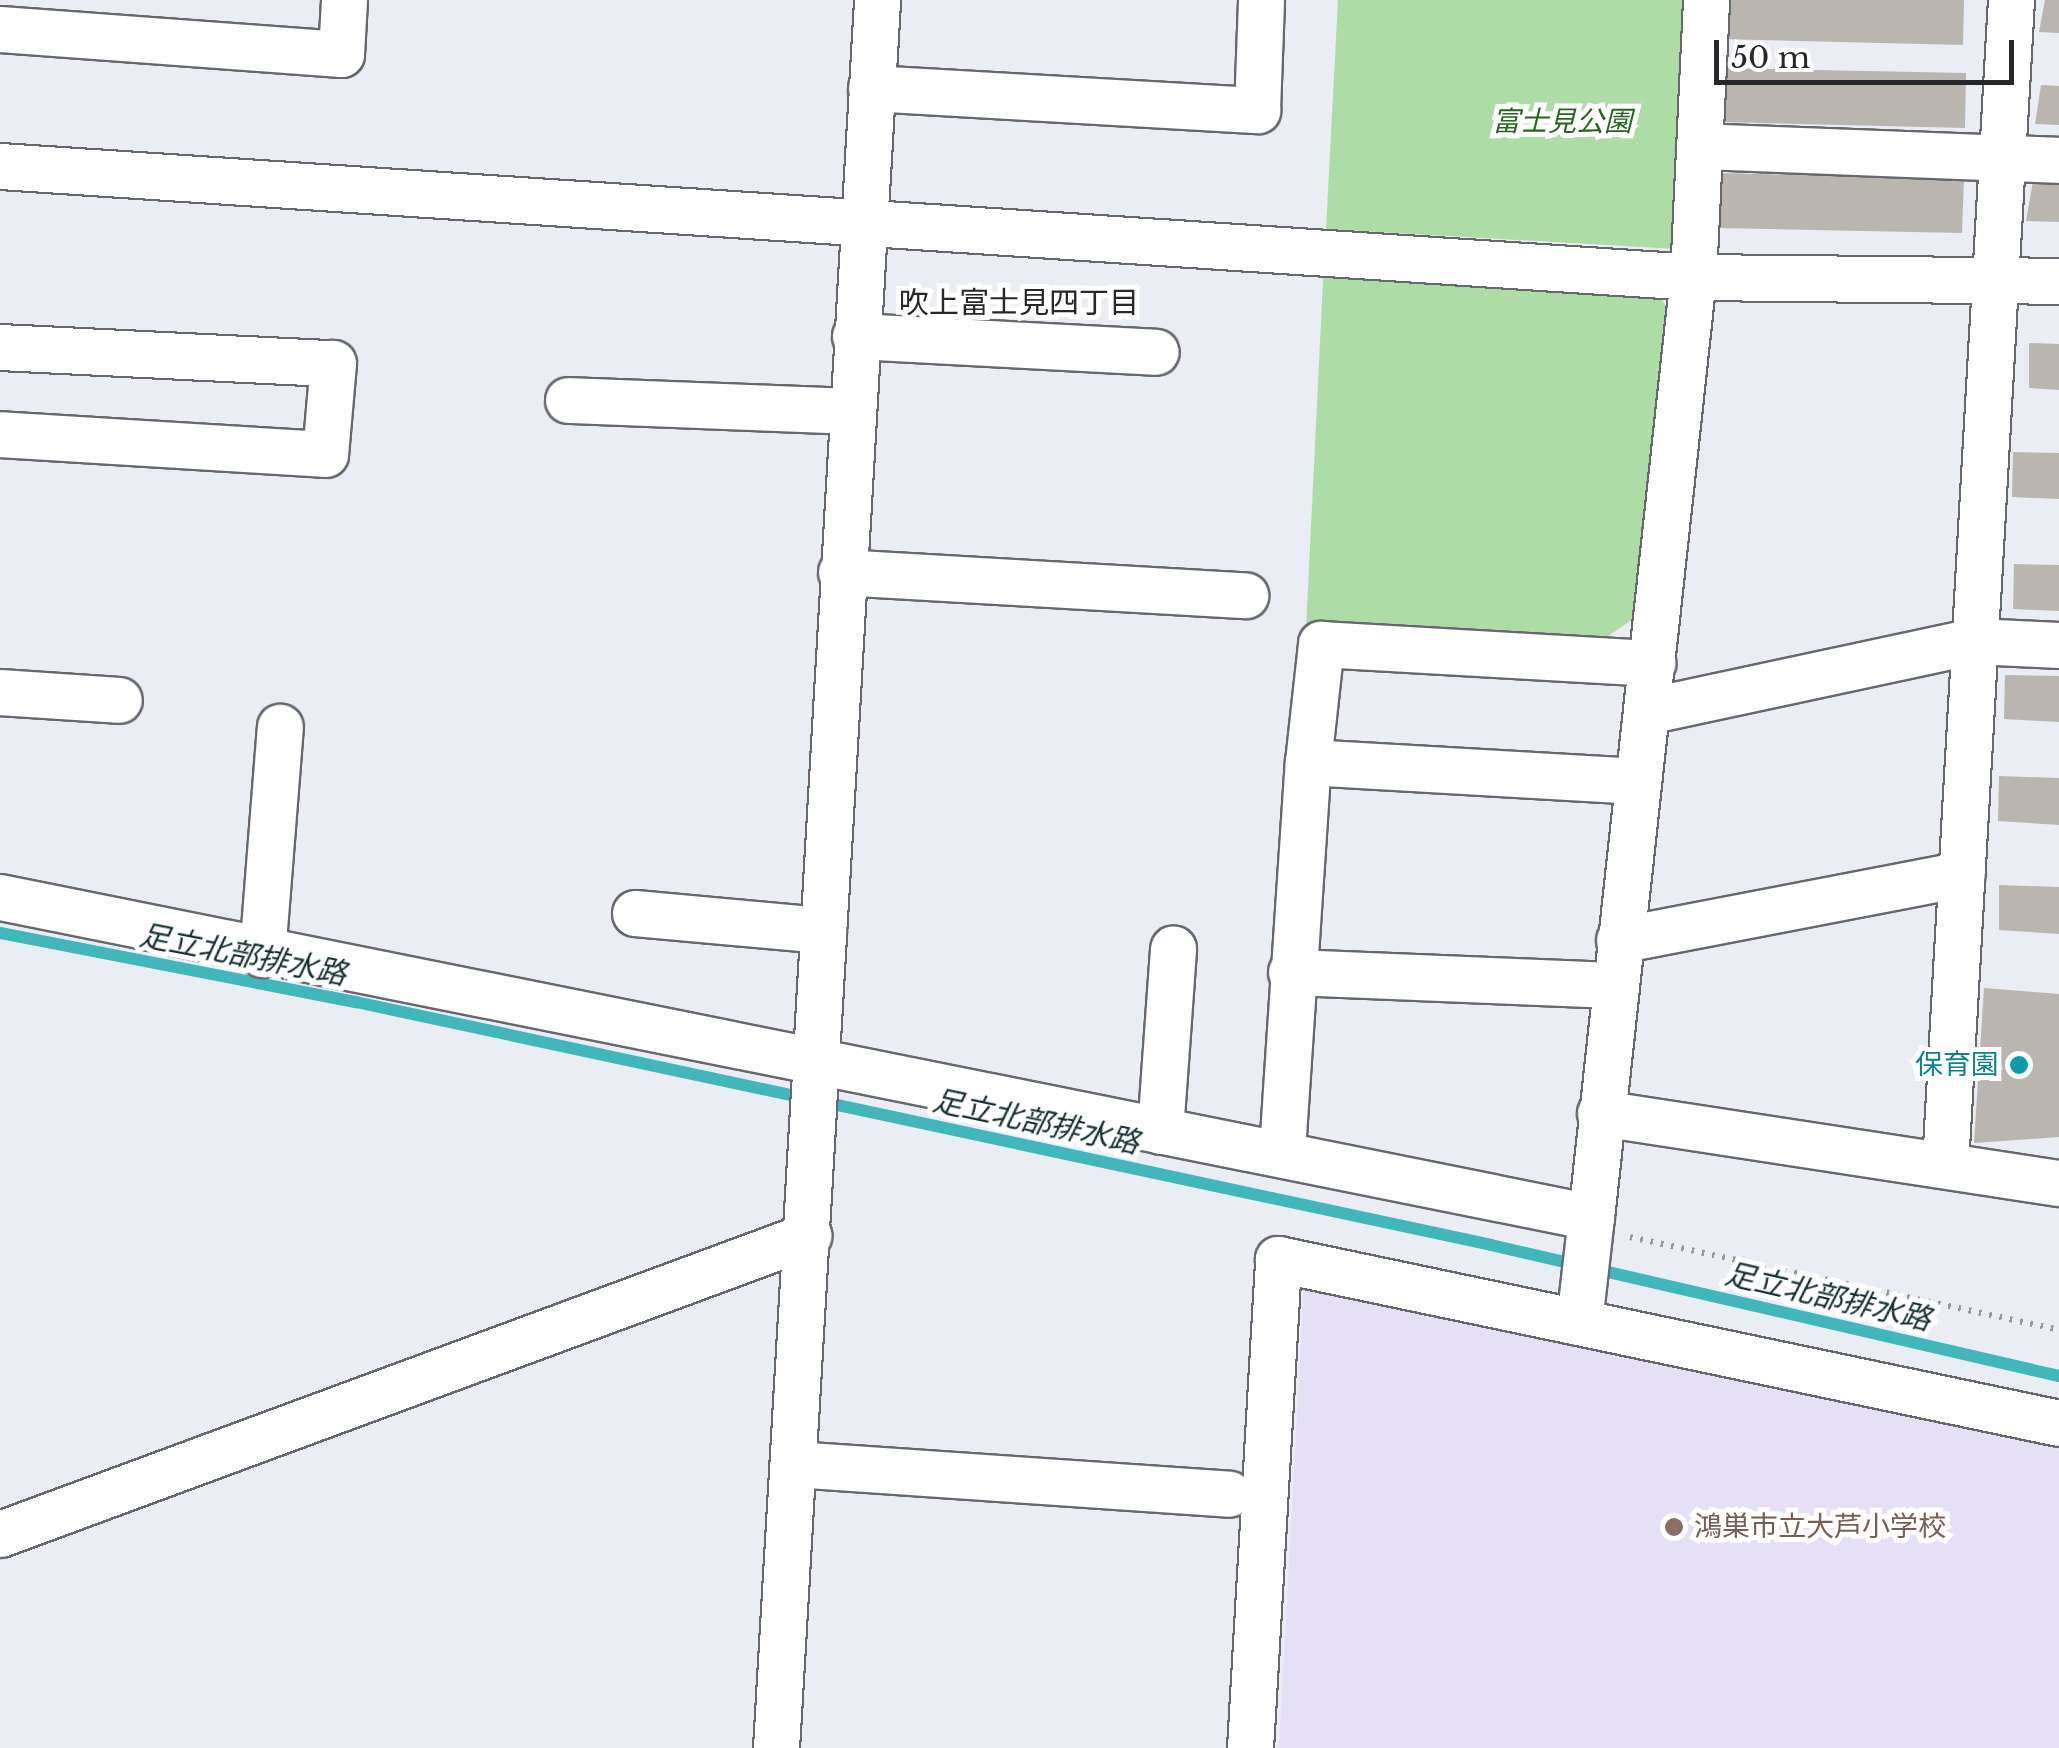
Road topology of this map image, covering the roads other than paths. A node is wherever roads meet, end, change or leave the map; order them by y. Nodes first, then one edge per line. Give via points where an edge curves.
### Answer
1 (344, 0) edge
2 (876, 0) edge
3 (1261, 0) edge
4 (1706, 0) edge
5 (2011, 0) edge
6 (0, 28) edge
7 (870, 88) junction
8 (1699, 146) junction
9 (2002, 157) junction
10 (2059, 160) edge
11 (0, 166) edge
12 (861, 224) junction
13 (1995, 276) junction
14 (1693, 277) junction
15 (2059, 281) edge
16 (855, 336) junction
17 (0, 346) edge
18 (1156, 352) dead end
19 (568, 400) dead end
20 (850, 410) junction
21 (0, 434) edge
22 (841, 572) junction
23 (1245, 595) dead end
24 (1974, 641) junction
25 (2059, 645) edge
26 (1652, 663) junction
27 (0, 692) edge
28 (120, 700) dead end
29 (1647, 711) junction
30 (280, 727) dead end
31 (1308, 762) junction
32 (1637, 781) junction
33 (1962, 874) junction
34 (0, 897) edge
35 (635, 913) dead end
36 (822, 930) junction
37 (1620, 940) junction
38 (1174, 948) dead end
39 (262, 954) junction
40 (1291, 972) junction
41 (1614, 985) junction
42 (816, 1058) junction
43 (1600, 1112) junction
44 (1160, 1131) junction
45 (1282, 1150) junction
46 (1945, 1165) junction
47 (2059, 1183) edge
48 (1590, 1222) junction
49 (809, 1235) junction
50 (1579, 1322) junction
51 (2059, 1422) edge
52 (794, 1464) junction
53 (1228, 1494) dead end
54 (0, 1534) edge
55 (776, 1748) edge
56 (1250, 1748) edge

1 - 6 street via 341,54
2 - 7 street
3 - 7 street via 1257,110
4 - 8 street
5 - 9 street
7 - 12 street
8 - 9 street
8 - 14 street
9 - 10 street
9 - 13 street
11 - 12 street
12 - 14 street
12 - 16 street
13 - 14 street
13 - 15 street
13 - 24 street
14 - 26 street
16 - 18 street
16 - 20 street
17 - 21 street via 333,363 325,454
19 - 20 street
20 - 22 street
22 - 23 street
22 - 36 street
24 - 25 street
24 - 29 street
24 - 33 street
26 - 29 street
26 - 31 street via 1321,644
27 - 28 street
29 - 32 street
30 - 39 street
31 - 32 street
31 - 40 street
32 - 37 street
33 - 37 street
33 - 46 street
34 - 39 street
35 - 36 street
36 - 42 street
37 - 41 street
38 - 44 street
39 - 42 street
40 - 41 street
40 - 45 street
41 - 43 street
42 - 44 street
42 - 49 street
43 - 46 street
43 - 48 street
44 - 45 street
45 - 48 street
46 - 47 street
48 - 50 street
49 - 52 street
49 - 54 street
50 - 51 street
50 - 56 street via 1278,1259
52 - 53 street
52 - 55 street

